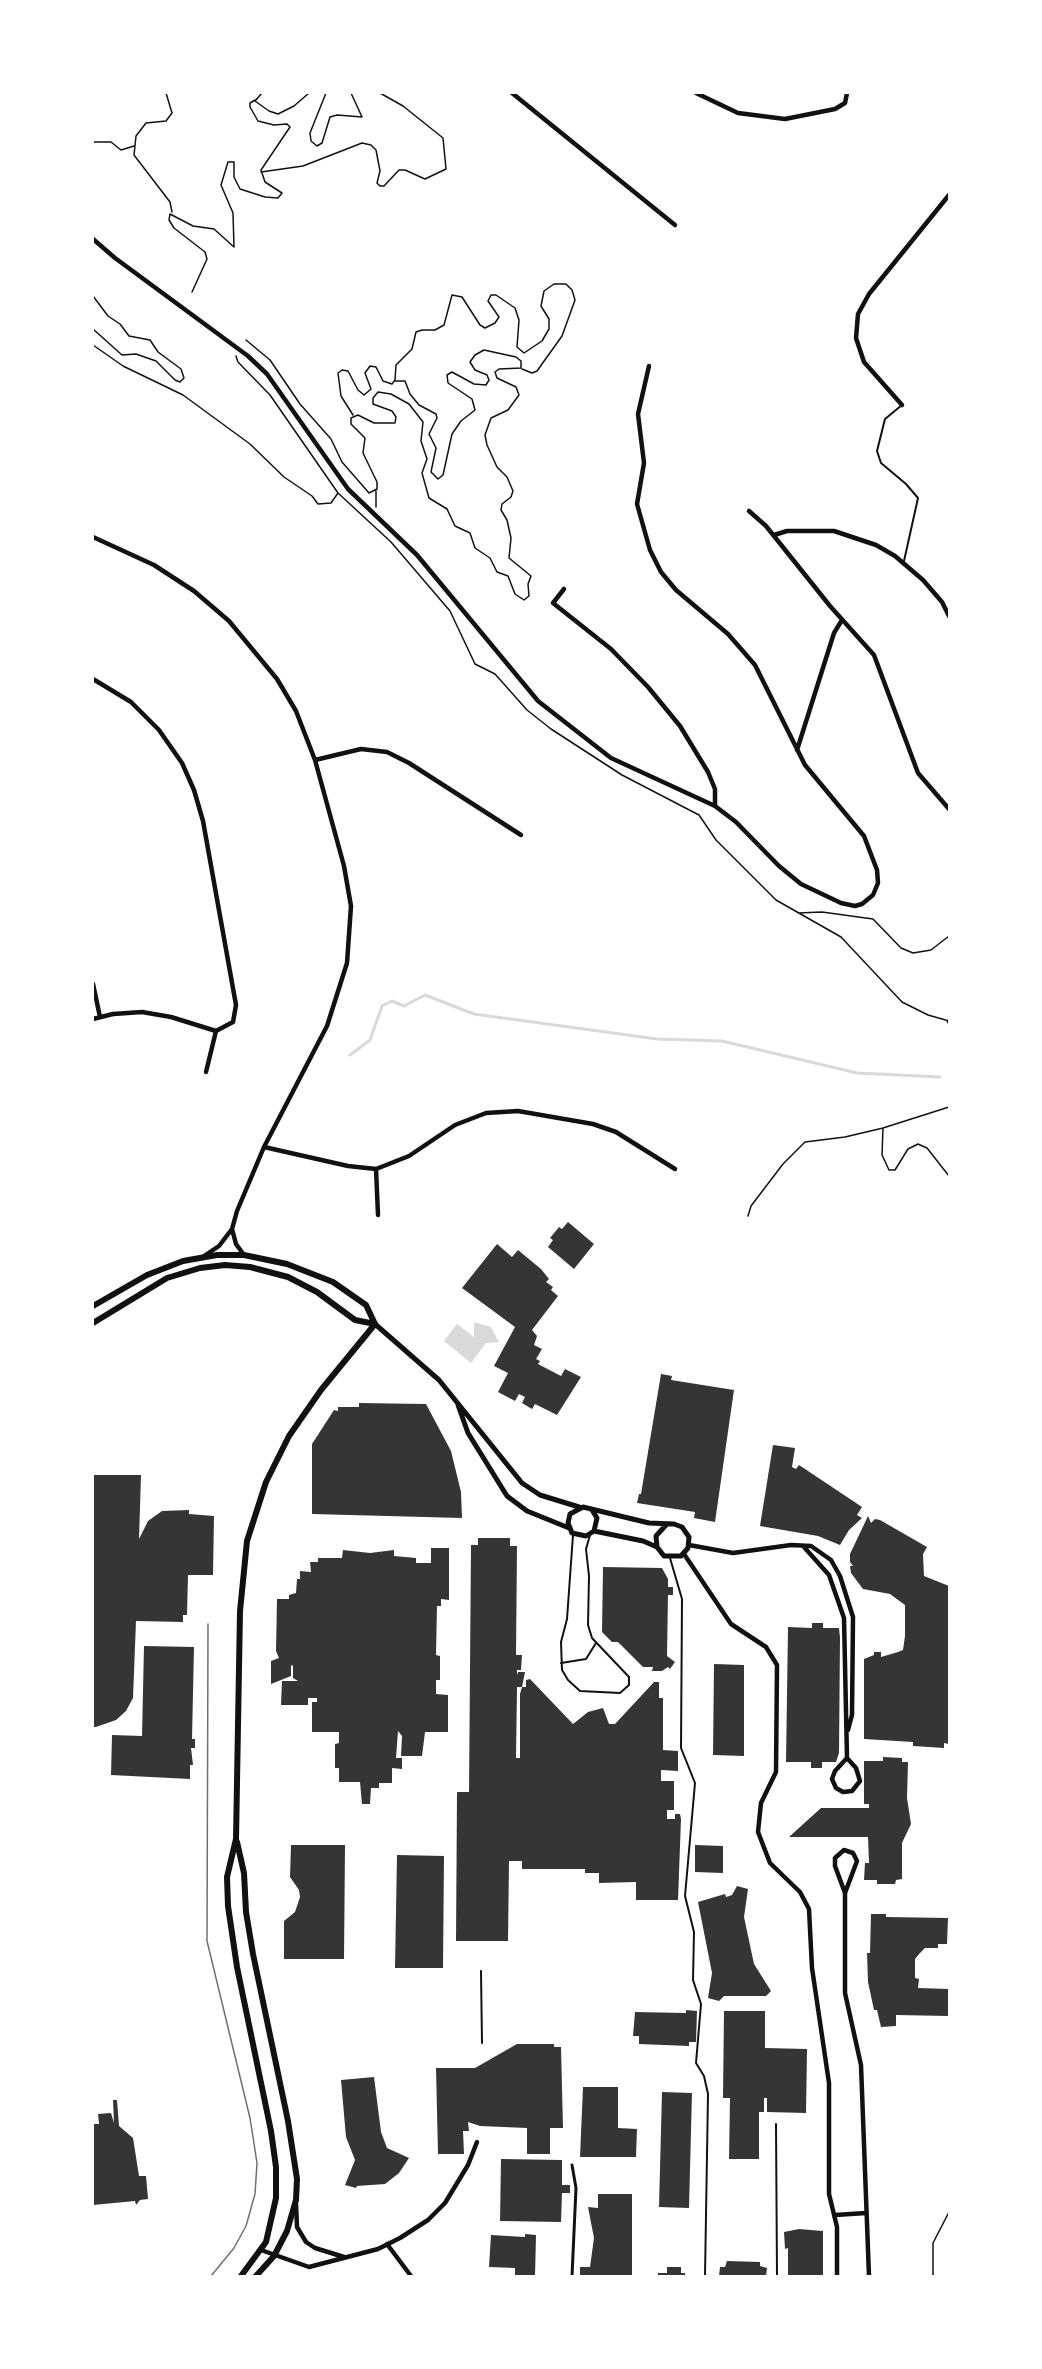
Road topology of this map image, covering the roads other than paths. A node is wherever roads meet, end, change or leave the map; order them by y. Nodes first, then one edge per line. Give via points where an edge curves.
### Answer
1 (512, 93) edge
2 (696, 93) edge
3 (847, 93) edge
4 (949, 195) edge
5 (675, 225) dead end
6 (93, 238) edge
7 (650, 366) dead end
8 (902, 405) joint
9 (749, 511) dead end
10 (774, 535) junction
11 (93, 537) edge
12 (903, 562) junction
13 (564, 589) dead end
14 (949, 616) edge
15 (842, 620) junction
16 (93, 679) edge
17 (797, 750) junction
18 (315, 760) junction
19 (715, 806) junction
20 (949, 809) edge
21 (521, 835) dead end
22 (93, 984) edge
23 (100, 1017) junction
24 (93, 1019) edge
25 (216, 1030) junction
26 (206, 1072) dead end
27 (264, 1147) junction
28 (376, 1169) junction
29 (675, 1169) dead end
30 (378, 1215) dead end
31 (232, 1229) junction
32 (244, 1255) junction
33 (204, 1256) junction
34 (93, 1306) edge
35 (93, 1323) edge
36 (375, 1324) junction
37 (458, 1404) junction
38 (576, 1508) junction
39 (592, 1510) junction
40 (666, 1525) junction
41 (570, 1528) junction
42 (594, 1531) junction
43 (690, 1545) junction
44 (804, 1547) junction
45 (657, 1548) junction
46 (684, 1554) junction
47 (670, 1558) junction
48 (597, 1643) junction
49 (561, 1663) junction
50 (848, 1730) junction
51 (847, 1758) junction
52 (236, 1839) junction
53 (845, 1893) junction
54 (481, 1971) dead end
55 (482, 2043) dead end
56 (776, 2124) dead end
57 (477, 2142) dead end
58 (572, 2165) dead end
59 (296, 2200) junction
60 (866, 2213) junction
61 (835, 2214) junction
62 (387, 2244) junction
63 (261, 2250) junction
64 (274, 2256) junction
65 (346, 2258) junction
66 (309, 2267) junction
67 (241, 2276) edge
68 (256, 2276) edge
69 (309, 2276) edge
70 (411, 2276) edge
71 (572, 2276) edge
72 (705, 2276) edge
73 (777, 2276) edge
74 (837, 2276) edge
75 (869, 2276) edge

1 - 5 street
2 - 3 street via 738,113 770,119 835,109 845,103
4 - 8 street via 869,294 858,314 856,338 864,362
6 - 19 street via 257,364 282,393 338,477 417,555 538,701 611,758
7 - 17 street via 637,422 644,463 637,504 646,539 661,572 676,590 728,634 755,665
8 - 12 lane via 885,419 877,451 881,464 918,498
9 - 10 street
10 - 12 street via 787,531 843,533 876,545
10 - 15 street
11 - 18 street via 154,565 230,621 277,679 296,711
12 - 14 street via 933,590
13 - 19 street via 554,603 611,649 680,726 708,772 715,789
15 - 17 street via 834,633
15 - 20 street via 877,660 918,772
16 - 25 street via 131,702 159,730 182,763 194,790 236,1005 233,1022
17 - 19 street via 867,842 878,876 877,889 869,899 848,905 801,884
18 - 21 street via 361,748 387,752 409,762
18 - 27 street via 345,866 351,906 347,963 327,1026
22 - 23 street
23 - 24 street
23 - 25 street via 128,1012 157,1014
25 - 26 street
27 - 28 street
27 - 31 street
28 - 29 street via 409,1156 455,1125 486,1113 518,1111 593,1124 616,1132
28 - 30 street
31 - 32 street
31 - 33 street via 219,1246
32 - 33 main road
32 - 36 main road via 287,1264 333,1282 366,1305
33 - 34 main road via 160,1270
35 - 36 main road via 167,1278 225,1265 288,1277 317,1292 354,1320
36 - 37 street via 430,1370
36 - 52 main road via 289,1436 266,1482 247,1541 240,1611
37 - 38 street via 528,1488
37 - 41 street via 468,1433 507,1496 527,1511
38 - 39 street
38 - 41 street
39 - 40 street
39 - 42 street via 597,1518
40 - 43 street via 685,1529
40 - 45 street via 656,1536
41 - 42 street via 581,1537
41 - 49 lane via 567,1619
42 - 45 street via 639,1540
42 - 48 lane via 586,1549 588,1625
43 - 44 street via 733,1553 791,1545
43 - 46 street
44 - 50 street via 829,1575 843,1611
44 - 50 street via 817,1548 831,1560 850,1605 852,1710
45 - 47 street
46 - 47 street
46 - 61 street via 730,1624 766,1647 777,1665 776,1773 761,1803 759,1832 770,1863 800,1892 809,1909 812,1968 829,2083 829,2194
47 - 72 lane via 682,1599 681,1748 695,1783 686,1896 694,1932 693,1980 701,2004 696,2063 708,2094
48 - 49 lane via 586,1659
48 - 49 lane via 629,1677 630,1685 624,1691 580,1691 564,1676
50 - 51 street
51 - 51 street via 832,1779 843,1792 852,1791 860,1781
52 - 59 main road via 253,1954 295,2157
52 - 63 main road via 227,1877 231,1935 276,2167 272,2220
53 - 53 street via 857,1861 844,1850 835,1858
53 - 60 street via 845,1993 861,2065
54 - 55 lane
56 - 73 lane
57 - 62 street via 445,2203 414,2230
58 - 71 street via 576,2188
59 - 64 main road
59 - 65 street via 297,2227 306,2242
60 - 61 street
60 - 75 street
61 - 74 street
62 - 65 street
62 - 70 street
63 - 64 street
63 - 67 main road
64 - 66 street
64 - 68 main road
65 - 66 street
66 - 69 street

